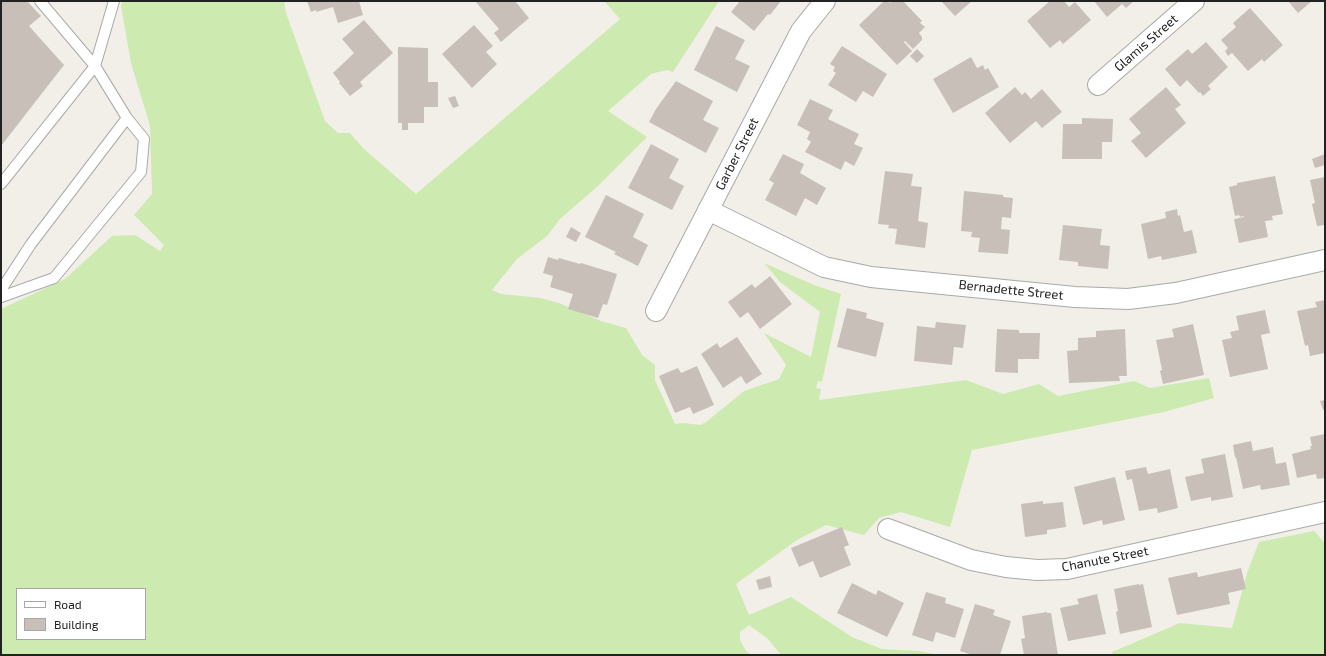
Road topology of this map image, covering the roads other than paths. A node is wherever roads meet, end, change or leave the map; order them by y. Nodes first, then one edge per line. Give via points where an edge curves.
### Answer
1 (40, 1) edge
2 (114, 1) edge
3 (825, 1) edge
4 (1194, 1) edge
5 (95, 66) junction
6 (1098, 85) dead end
7 (127, 118) junction
8 (1, 184) edge
9 (708, 210) junction
10 (1325, 260) edge
11 (1, 290) edge
12 (1, 297) edge
13 (656, 311) dead end
14 (1325, 512) edge
15 (888, 529) dead end

1 - 5 lane
2 - 5 lane
3 - 9 street, Garber Street via 801,31
4 - 6 street, Glamis Street
5 - 7 lane
5 - 8 lane
7 - 11 lane via 31,244
7 - 12 lane via 144,139 142,172 54,278
9 - 10 street, Bernadette Street via 824,267 871,277 1075,296 1128,299 1176,293
9 - 13 street, Garber Street
14 - 15 street, Chanute Street via 1067,569 1006,568 971,560

